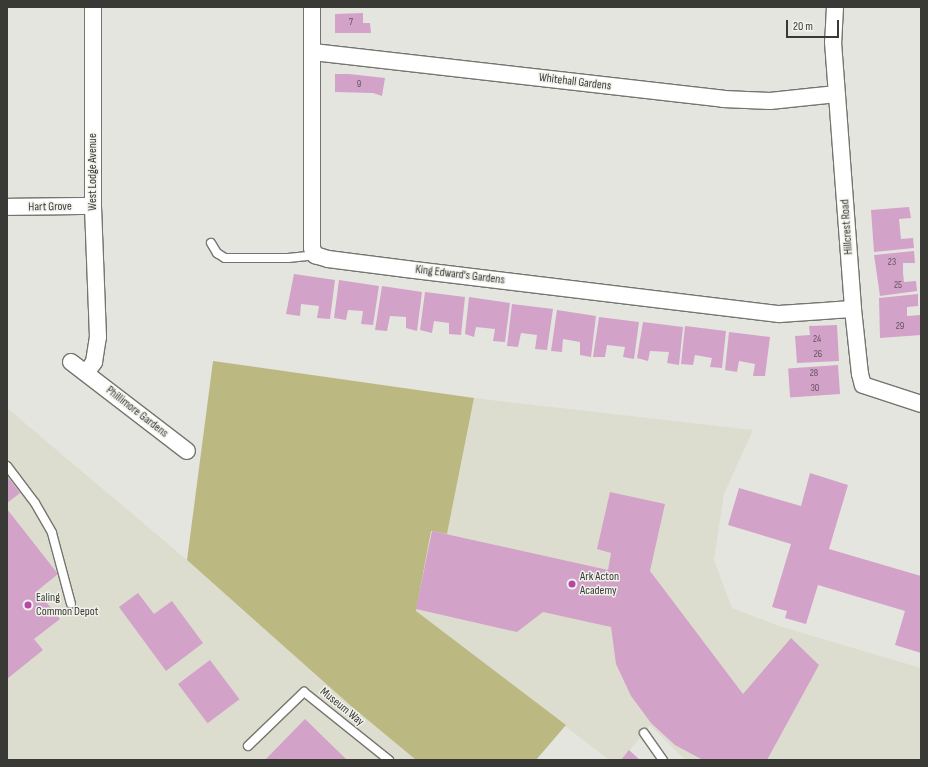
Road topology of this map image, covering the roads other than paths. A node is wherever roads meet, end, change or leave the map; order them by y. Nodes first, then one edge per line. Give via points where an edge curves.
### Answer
1 (92, 7) edge
2 (312, 7) edge
3 (835, 7) edge
4 (313, 52) junction
5 (837, 94) junction
6 (93, 206) junction
7 (7, 207) edge
8 (211, 243) dead end
9 (315, 255) junction
10 (853, 309) junction
11 (71, 362) dead end
12 (86, 373) junction
13 (921, 404) edge
14 (187, 451) dead end
15 (7, 466) edge
16 (71, 604) dead end
17 (644, 733) dead end
18 (248, 746) dead end
19 (388, 760) edge
20 (663, 760) edge

1 - 6 street, West Lodge Avenue
2 - 4 street
3 - 5 street, Hillcrest Road via 833,42
4 - 5 street, Whitehall Gardens via 723,99 770,101
4 - 9 street via 312,248
5 - 10 street, Hillcrest Road
6 - 7 street, Hart Grove
6 - 12 street, West Lodge Avenue via 98,337 94,362
8 - 9 lane via 217,253 225,258 288,258
9 - 10 street, King Edward's Gardens via 413,270 779,314
10 - 13 street, Hillcrest Road via 863,385
11 - 12 street, Phillimore Gardens
12 - 14 street, Phillimore Gardens
15 - 16 lane via 52,533
17 - 20 lane
18 - 19 lane, Museum Way via 304,692

